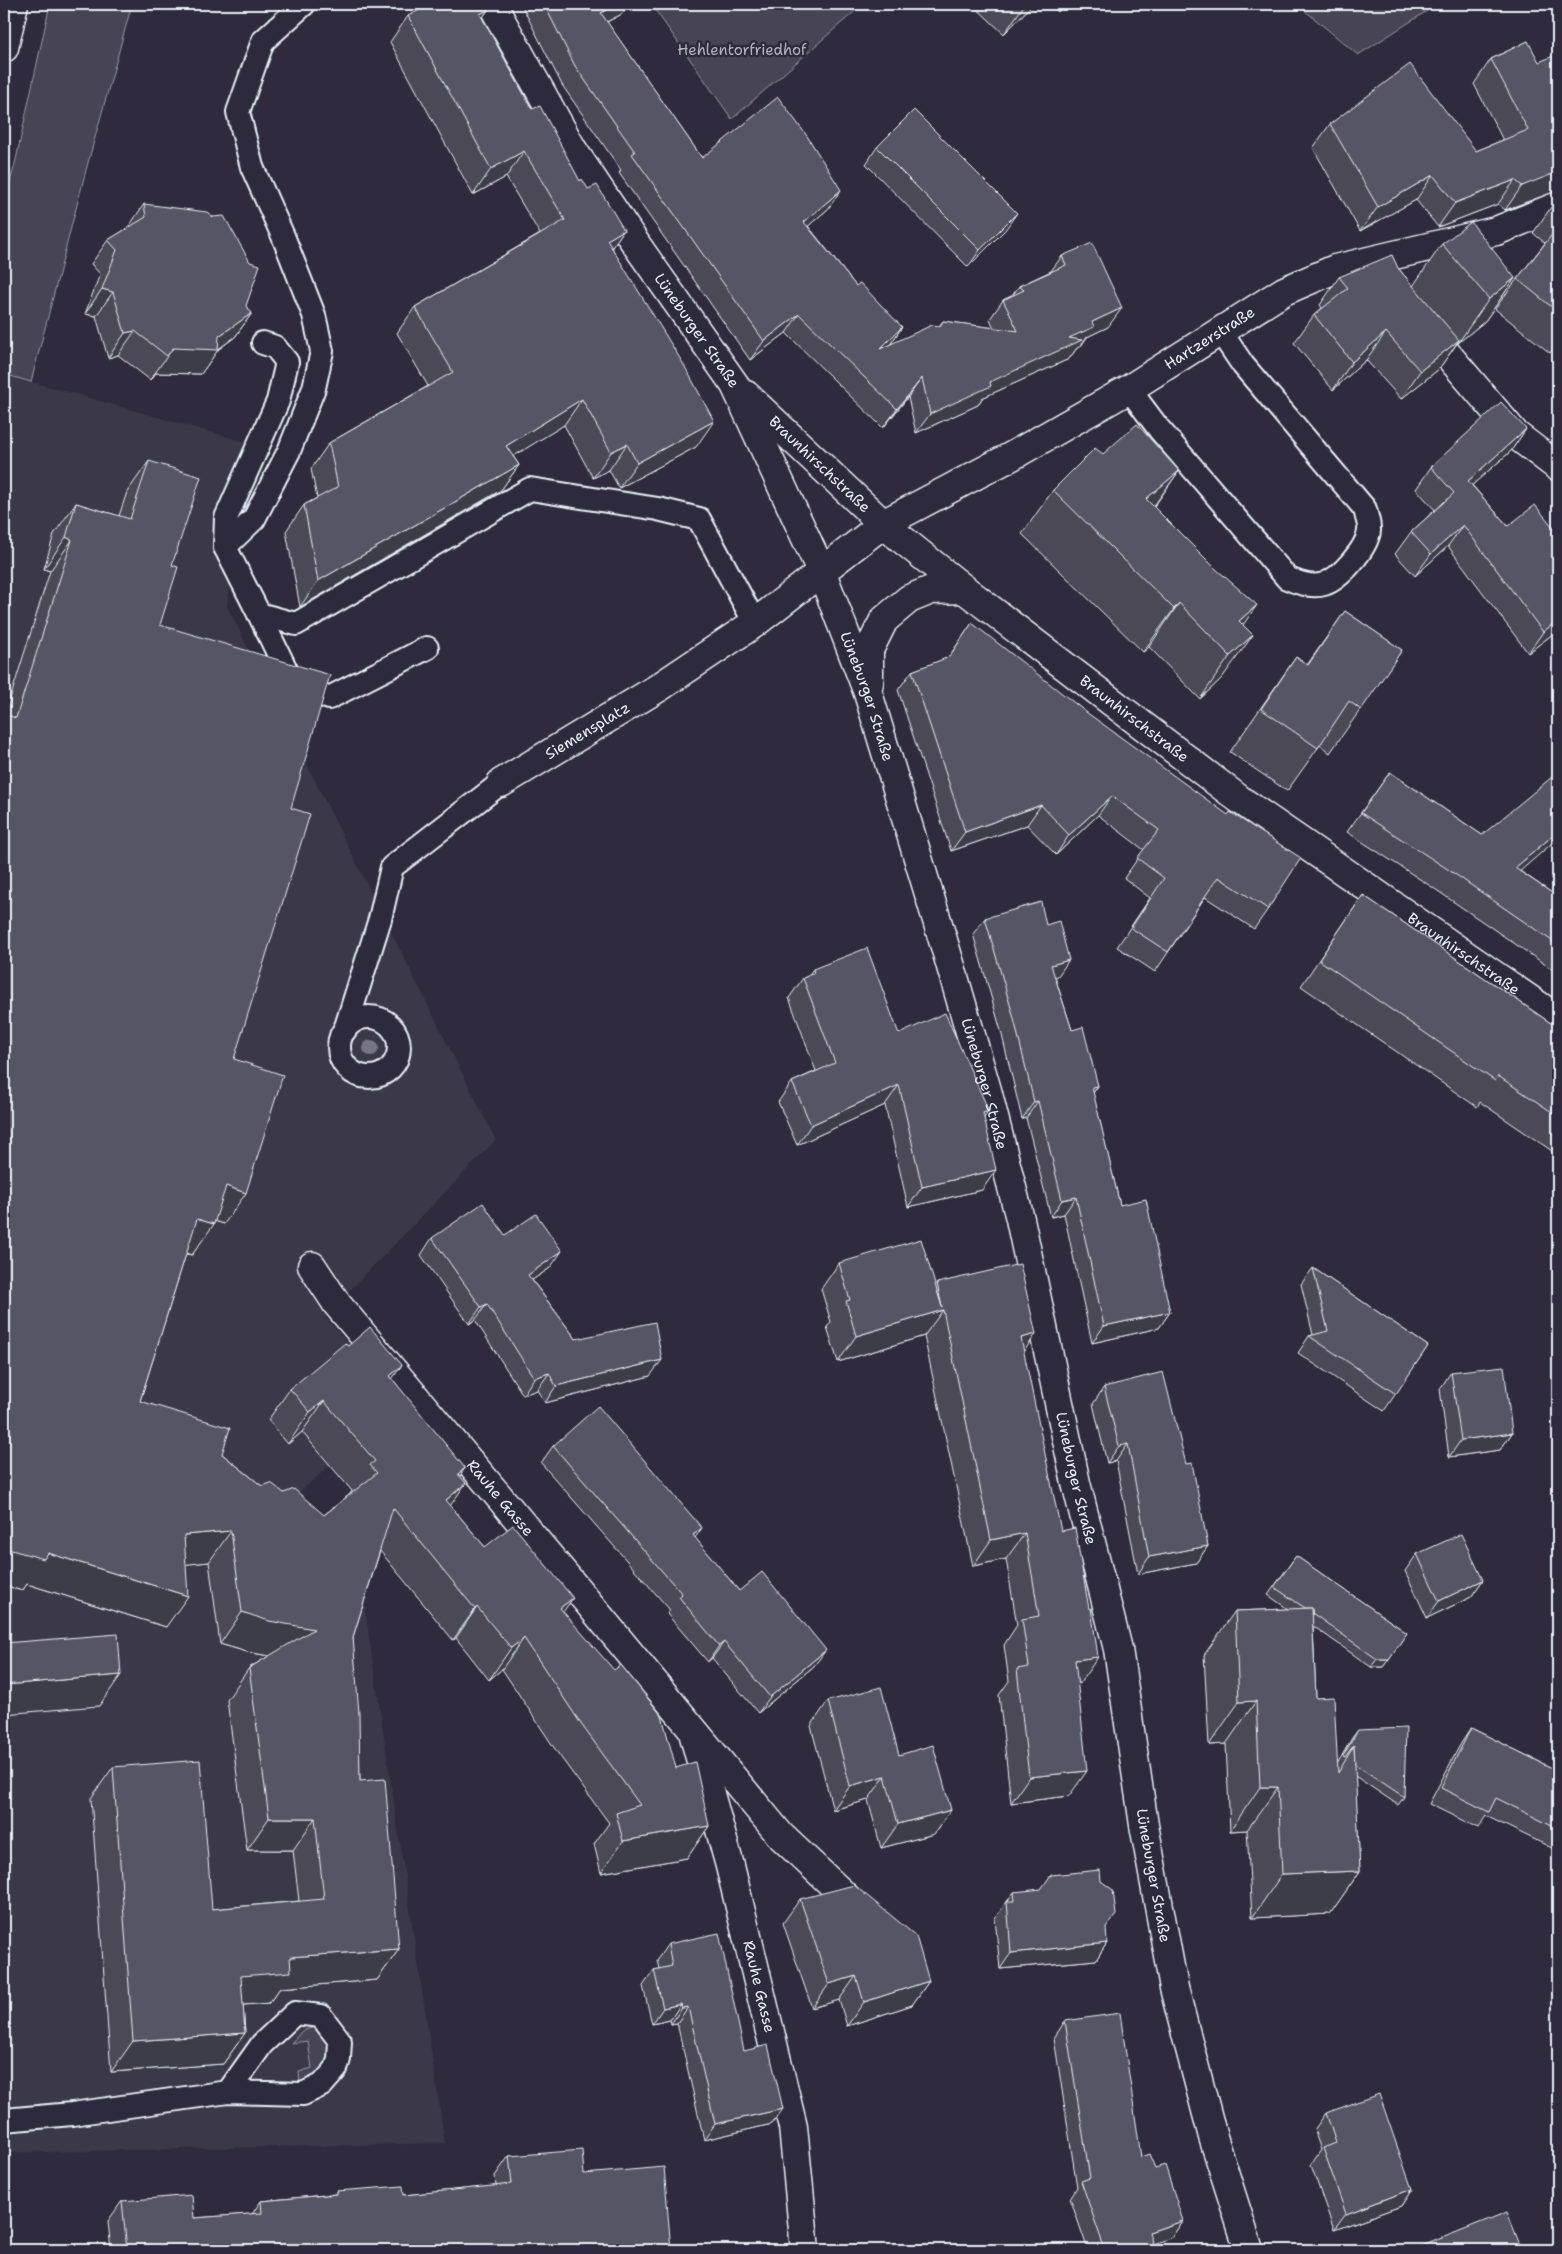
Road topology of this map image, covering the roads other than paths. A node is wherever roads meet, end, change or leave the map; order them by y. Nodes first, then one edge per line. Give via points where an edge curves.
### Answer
1 (14, 4) edge
2 (304, 4) edge
3 (492, 4) edge
4 (4, 48) edge
5 (1558, 206) edge
6 (1380, 258) junction
7 (1390, 286) edge
8 (1409, 308) edge
9 (1220, 331) junction
10 (263, 343) dead end
11 (735, 385) junction
12 (1128, 389) junction
13 (1558, 467) edge
14 (883, 524) junction
15 (225, 547) junction
16 (822, 573) junction
17 (964, 589) junction
18 (259, 614) junction
19 (755, 623) junction
20 (427, 648) dead end
21 (868, 693) junction
22 (501, 782) joint
23 (359, 984) junction
24 (1558, 1019) edge
25 (380, 1020) junction
26 (345, 1030) junction
27 (312, 1266) dead end
28 (692, 1728) junction
29 (847, 1898) edge
30 (228, 2092) junction
31 (4, 2120) edge
32 (805, 2250) edge
33 (1249, 2250) edge

1 - 4 main road
2 - 15 lane via 263,41 238,112 252,167 314,315 322,351 314,388 289,451 254,519
3 - 11 main road, Lüneburger Straße via 573,150
5 - 6 main road, Hartzerstraße via 1496,231
6 - 7 main road
6 - 9 main road, Hartzerstraße via 1335,269 1284,291
8 - 13 main road via 1516,434
9 - 12 main road, Hartzerstraße
9 - 12 lane via 1243,365 1365,508 1370,531 1361,549 1338,576 1324,584 1305,585 1286,578
10 - 15 lane via 275,347 287,362 278,401 226,518
11 - 14 main road, Braunhirschstraße
11 - 16 main road, Lüneburger Straße
12 - 14 main road, Hartzerstraße via 1012,456
14 - 16 main road, Siemensplatz
14 - 17 main road, Braunhirschstraße
15 - 18 lane
16 - 19 main road, Siemensplatz
16 - 21 main road, Lüneburger Straße
17 - 21 main road via 931,590 908,599 884,620 869,650
17 - 24 main road, Braunhirschstraße via 1239,799
18 - 19 lane via 296,624 530,489 658,509 699,519
18 - 20 lane via 292,682 329,698
19 - 22 main road, Siemensplatz via 658,688
21 - 33 main road, Lüneburger Straße via 947,951 1020,1219 1076,1483 1118,1649 1144,1825 1174,1988 1213,2137
22 - 23 lane, Siemensplatz via 392,867 380,919
23 - 25 lane, Siemensplatz
23 - 26 lane, Siemensplatz
25 - 26 lane via 361,1019
25 - 26 lane, Siemensplatz via 395,1032 399,1050 391,1068 373,1077 354,1073 342,1058 340,1044
27 - 28 main road, Rauhe Gasse via 337,1304
28 - 29 main road, Rauhe Gasse via 781,1836
28 - 32 main road, Rauhe Gasse via 730,1866 793,2128
30 - 30 lane via 303,2094 322,2085 336,2069 340,2041 321,2016 295,2013 262,2044
30 - 31 lane

